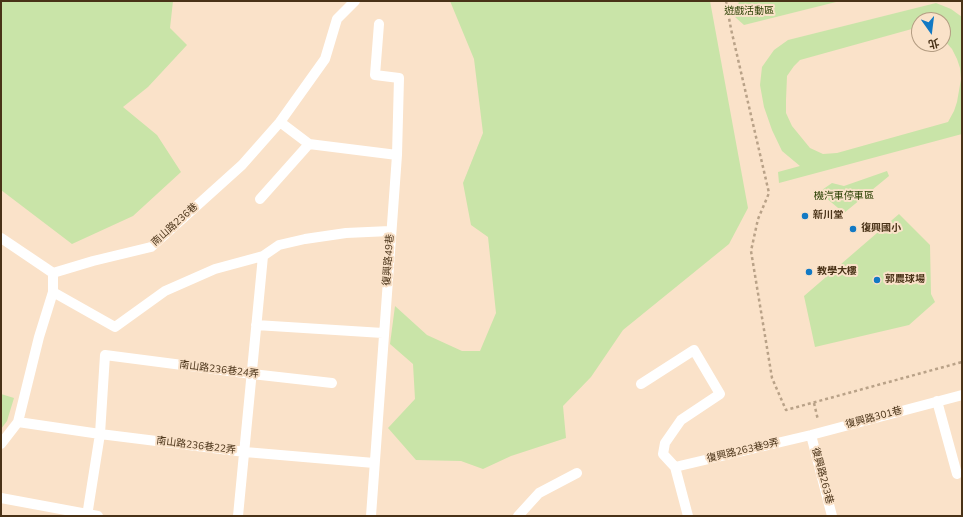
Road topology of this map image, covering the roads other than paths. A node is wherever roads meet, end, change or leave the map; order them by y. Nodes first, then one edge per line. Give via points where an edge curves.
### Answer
1 (355, 1) edge
2 (379, 24) dead end
3 (280, 122) junction
4 (310, 144) junction
5 (397, 155) junction
6 (260, 199) dead end
7 (390, 232) junction
8 (1, 238) edge
9 (263, 256) junction
10 (53, 273) junction
11 (54, 292) junction
12 (256, 325) junction
13 (383, 332) junction
14 (252, 374) junction
15 (332, 383) dead end
16 (641, 384) dead end
17 (962, 395) edge
18 (936, 401) junction
19 (18, 422) junction
20 (100, 434) junction
21 (811, 435) junction
22 (1, 444) edge
23 (245, 452) junction
24 (374, 463) junction
25 (675, 467) junction
26 (577, 473) dead end
27 (957, 474) dead end
28 (1, 498) edge
29 (87, 515) edge
30 (98, 516) edge
31 (238, 516) edge
32 (371, 516) edge
33 (518, 516) edge
34 (688, 516) edge
35 (832, 516) edge

1 - 3 lane, 南山路236巷 via 337,19 325,59
2 - 5 lane, 復興路49巷 via 375,75 399,78
3 - 4 lane
3 - 10 lane, 南山路236巷 via 242,165 151,247
4 - 5 lane
4 - 6 lane
5 - 7 lane, 復興路49巷
7 - 9 lane via 346,233 305,239 279,245
7 - 13 lane, 復興路49巷
8 - 10 lane
9 - 11 lane via 215,269 165,291 115,327
9 - 12 lane
10 - 11 lane
11 - 19 lane via 39,337
12 - 13 lane
12 - 14 lane
13 - 24 lane, 復興路49巷
14 - 15 lane, 南山路236巷24弄
14 - 20 lane, 南山路236巷24弄 via 105,355
14 - 23 lane
16 - 25 lane via 694,350 720,394 681,420 665,443 663,454
17 - 18 lane, 復興路301巷
18 - 21 lane, 復興路301巷
18 - 27 lane
19 - 20 lane, 南山路236巷22弄
19 - 22 lane
20 - 23 lane, 南山路236巷22弄
20 - 29 lane
21 - 25 lane, 復興路263巷9弄
21 - 35 lane, 復興路263巷
23 - 24 lane, 南山路236巷22弄
23 - 31 lane
24 - 32 lane, 復興路49巷
25 - 34 lane
26 - 33 lane via 540,493
28 - 29 lane
29 - 30 lane

